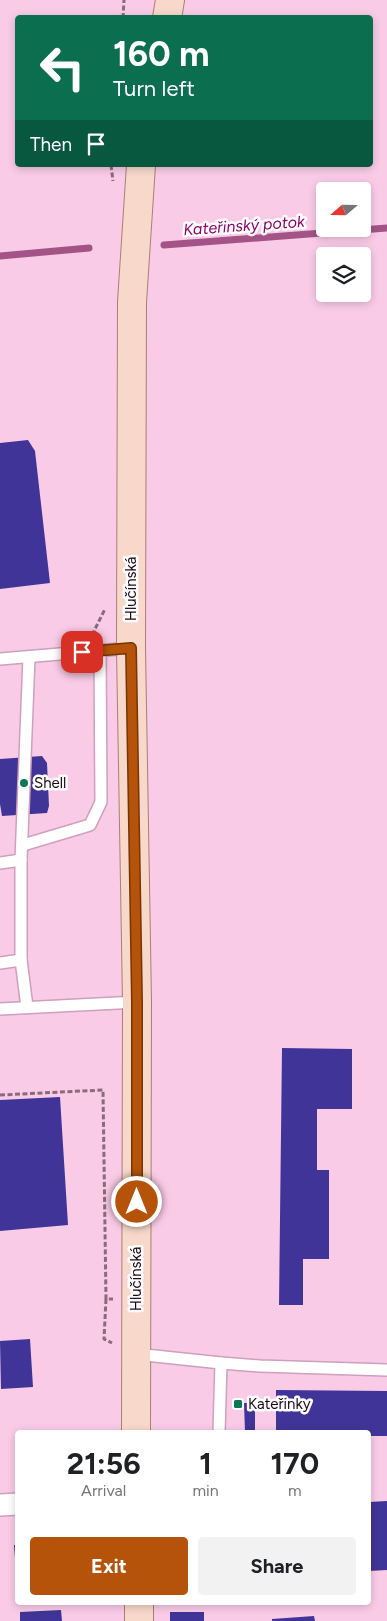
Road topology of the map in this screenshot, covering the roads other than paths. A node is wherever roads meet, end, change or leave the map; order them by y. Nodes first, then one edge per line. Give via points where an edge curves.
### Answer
1 (170, 0) edge
2 (168, 15) edge
3 (141, 167) edge
4 (131, 648) junction
5 (100, 650) junction
6 (29, 657) junction
7 (0, 658) edge
8 (23, 845) junction
9 (21, 860) junction
10 (0, 863) edge
11 (21, 960) junction
12 (0, 963) edge
13 (137, 1002) junction
14 (27, 1007) junction
15 (0, 1009) edge
16 (136, 1354) junction
17 (221, 1363) junction
18 (387, 1370) edge
19 (136, 1430) edge
20 (219, 1430) edge
21 (15, 1504) edge
22 (0, 1505) edge
23 (139, 1605) edge
24 (139, 1621) edge

1 - 2 main road
3 - 4 main road, Hlučínská via 132,302
4 - 5 lane
4 - 13 main road, Hlučínská
5 - 6 lane
5 - 8 lane via 101,802 90,825
6 - 7 lane
6 - 8 lane
8 - 9 lane
9 - 10 lane
9 - 11 lane
11 - 12 lane
11 - 14 lane
13 - 14 lane
13 - 16 main road, Hlučínská
14 - 15 lane
16 - 17 lane
16 - 19 main road, Hlučínská
17 - 18 lane
17 - 20 lane
21 - 22 street
23 - 24 main road

